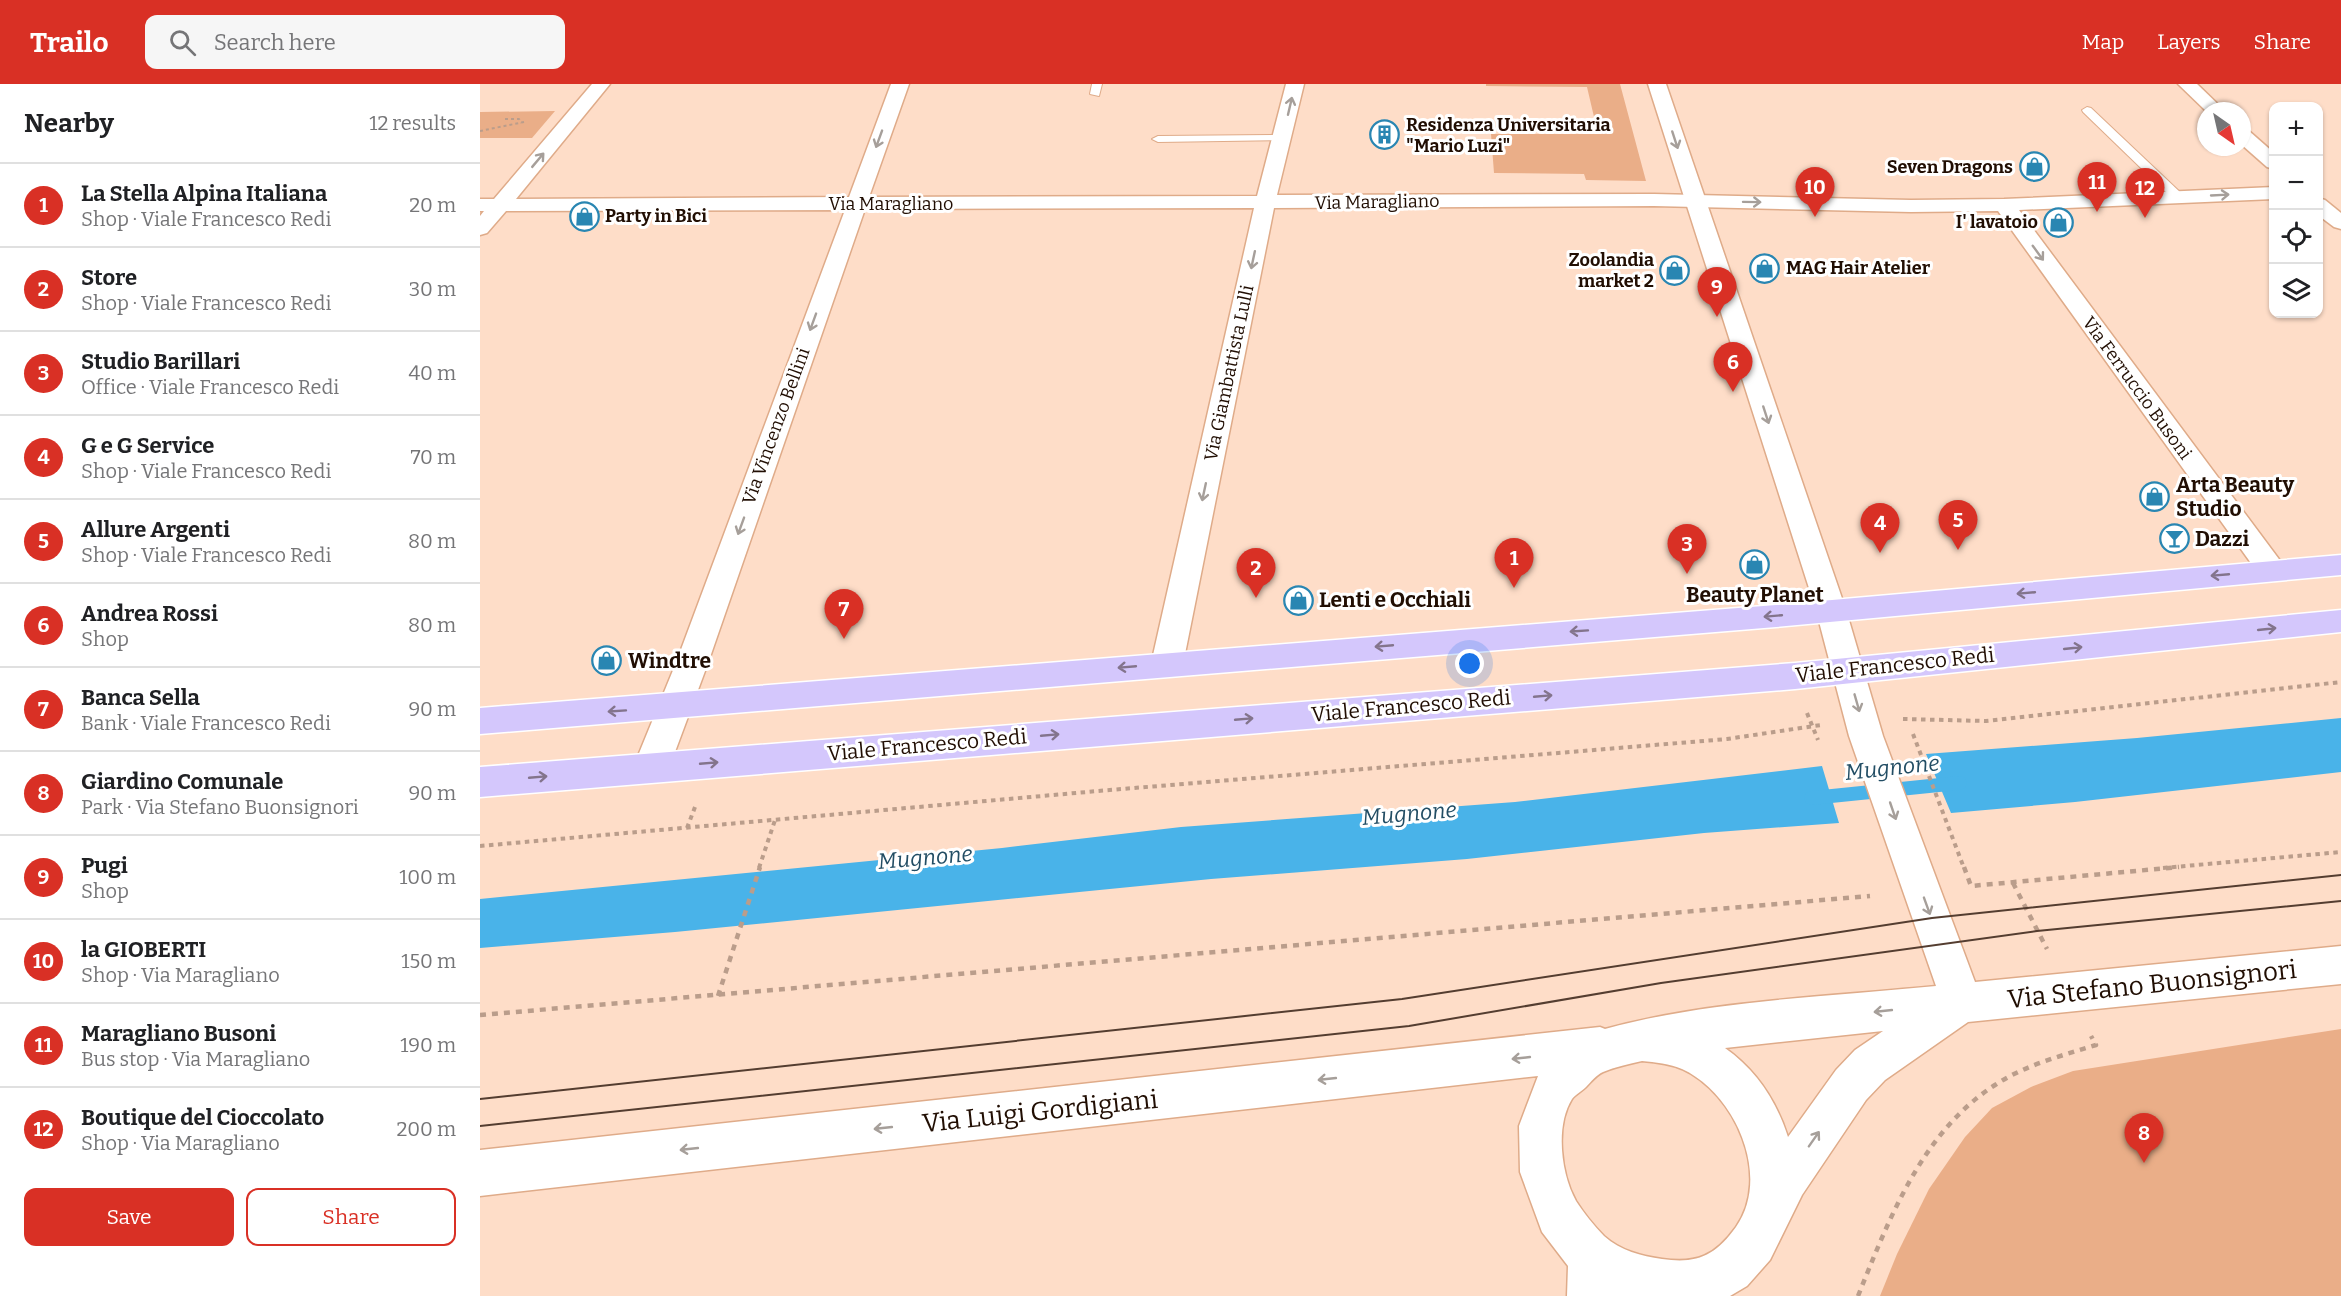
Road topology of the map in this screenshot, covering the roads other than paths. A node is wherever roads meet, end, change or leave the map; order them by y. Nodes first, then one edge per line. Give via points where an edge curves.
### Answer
1 (601, 84) edge
2 (900, 84) edge
3 (1295, 84) edge
4 (1658, 84) edge
5 (2187, 84) edge
6 (2206, 102) edge
7 (2087, 110) dead end
8 (1282, 138) junction
9 (1158, 139) dead end
10 (2251, 143) edge
11 (2269, 159) edge
12 (2269, 193) edge
13 (2178, 197) junction
14 (2323, 197) edge
15 (1694, 201) junction
16 (1265, 203) junction
17 (855, 204) junction
18 (490, 205) edge
19 (2004, 205) junction
20 (2341, 223) edge
21 (480, 229) edge
22 (2341, 565) edge
23 (2272, 570) junction
24 (1831, 610) junction
25 (2341, 621) edge
26 (1167, 664) junction
27 (1847, 670) junction
28 (675, 706) junction
29 (480, 721) edge
30 (651, 768) junction
31 (480, 782) edge
32 (2341, 965) edge
33 (1962, 1003) junction
34 (1614, 1044) junction
35 (480, 1173) edge
36 (1762, 1225) junction
37 (1592, 1276) edge
38 (1735, 1296) edge

18 -> 1 street
2 -> 17 street, Via Vincenzo Bellini
8 -> 3 street, Via Giambattista Lulli
4 -> 15 street
5 - 6 street
7 - 13 lane
8 - 9 lane
8 - 16 street, Via Giambattista Lulli
10 - 11 street
13 -> 12 street, Via Maragliano
13 - 19 street, Via Maragliano
14 - 20 street
15 - 16 street, Via Maragliano
15 -> 19 street, Via Maragliano
15 -> 24 street
16 - 17 street, Via Maragliano
16 -> 26 street, Via Giambattista Lulli
17 - 18 street, Via Maragliano
17 -> 28 street, Via Vincenzo Bellini
18 - 21 street
19 -> 23 street, Via Ferruccio Busoni
22 - 23 main road
23 -> 24 main road
24 -> 26 main road
24 - 27 street
27 -> 25 main road, Viale Francesco Redi
26 -> 28 main road
30 -> 27 main road, Viale Francesco Redi
27 -> 33 street via 1864,729
28 -> 29 main road
28 - 30 street, Via Vincenzo Bellini
31 -> 30 main road, Viale Francesco Redi
32 - 33 street, Via Stefano Buonsignori
33 -> 34 street, Via Stefano Buonsignori via 1726,1027
36 -> 33 street, Via Stefano Buonsignori via 1786,1179 1851,1085 1870,1065
34 -> 35 street, Via Luigi Gordigiani
34 - 36 street via 1656,1041 1685,1049 1711,1064 1735,1085 1755,1112 1774,1174
34 - 37 street via 1572,1065 1560,1078 1544,1109 1538,1146 1545,1186
36 - 37 street via 1727,1272 1691,1285 1670,1287 1629,1278
36 - 38 street

